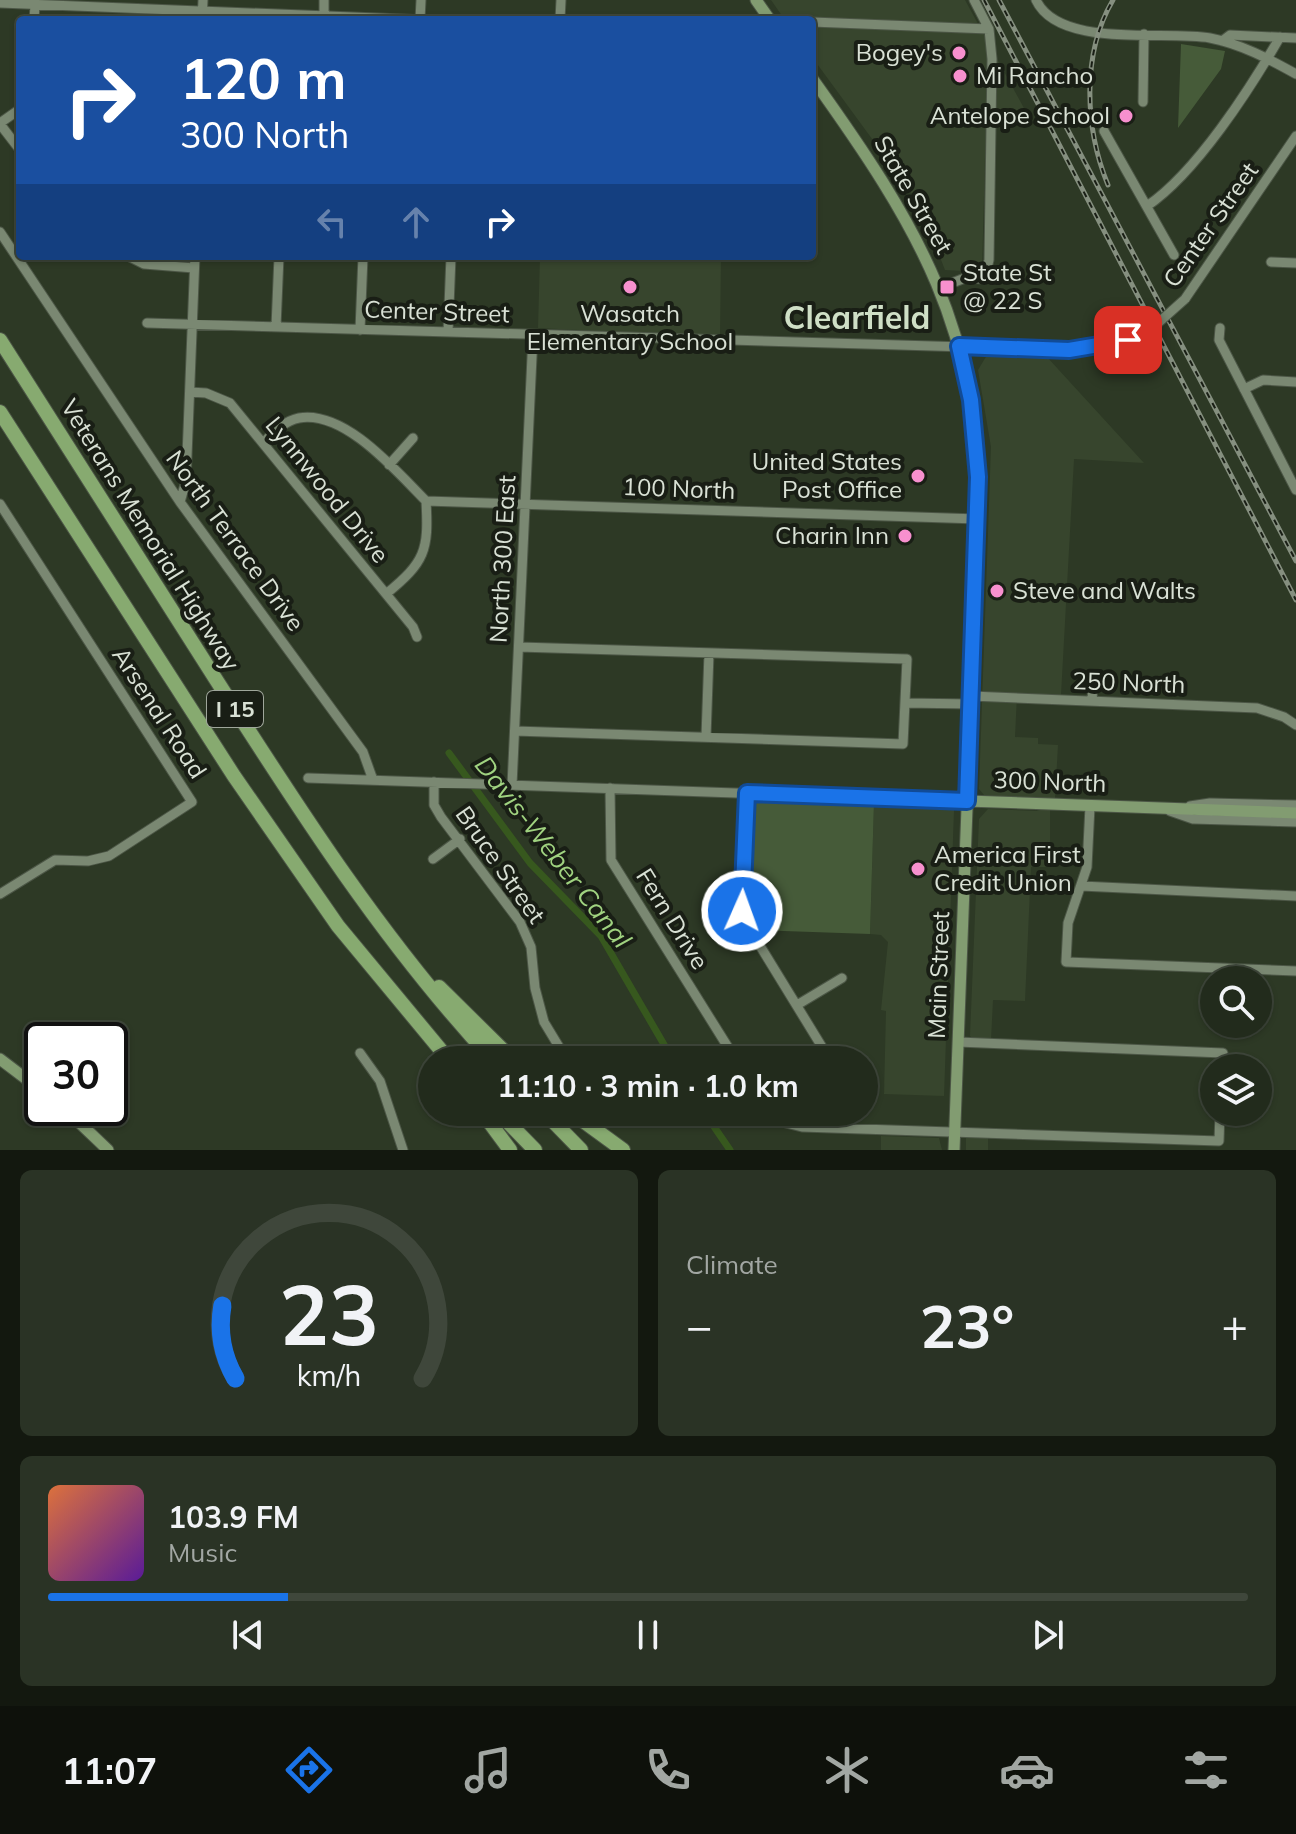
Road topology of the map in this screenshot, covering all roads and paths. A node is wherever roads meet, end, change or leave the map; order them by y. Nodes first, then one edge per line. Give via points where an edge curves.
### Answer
1 (203, 0) edge
2 (324, 0) edge
3 (974, 0) edge
4 (1036, 0) edge
5 (0, 3) edge
6 (35, 5) junction
7 (118, 8) junction
8 (34, 16) edge
9 (117, 16) edge
10 (202, 16) edge
11 (324, 16) edge
12 (816, 22) edge
13 (989, 29) junction
14 (1144, 34) junction
15 (1280, 37) junction
16 (1296, 38) edge
17 (1222, 41) junction
18 (1268, 58) junction
19 (1296, 74) edge
20 (816, 84) edge
21 (1143, 102) dead end
22 (0, 123) edge
23 (1104, 131) dead end
24 (1296, 136) edge
25 (16, 145) edge
26 (1147, 206) junction
27 (0, 232) edge
28 (16, 255) edge
29 (1174, 255) dead end
30 (19, 260) edge
31 (136, 260) edge
32 (195, 260) edge
33 (279, 260) edge
34 (363, 260) edge
35 (451, 260) edge
36 (1271, 262) dead end
37 (1296, 263) edge
38 (194, 268) junction
39 (939, 288) junction
40 (147, 323) dead end
41 (192, 325) junction
42 (276, 327) junction
43 (1220, 328) dead end
44 (360, 330) junction
45 (448, 332) junction
46 (533, 335) junction
47 (0, 340) edge
48 (959, 346) junction
49 (1296, 382) edge
50 (1244, 389) junction
51 (190, 392) junction
52 (0, 412) edge
53 (413, 438) dead end
54 (263, 443) junction
55 (389, 465) junction
56 (1291, 468) edge
57 (1296, 490) edge
58 (426, 501) junction
59 (180, 502) junction
60 (0, 504) edge
61 (525, 504) junction
62 (978, 519) junction
63 (386, 594) junction
64 (417, 637) dead end
65 (519, 647) junction
66 (709, 653) junction
67 (1093, 681) dead end
68 (971, 700) junction
69 (1092, 701) junction
70 (905, 703) junction
71 (1296, 725) edge
72 (515, 731) junction
73 (706, 737) junction
74 (308, 778) dead end
75 (373, 780) junction
76 (434, 782) junction
77 (512, 785) junction
78 (610, 788) junction
79 (747, 793) junction
80 (967, 801) junction
81 (1296, 805) edge
82 (1090, 806) junction
83 (1163, 808) junction
84 (1296, 813) edge
85 (1296, 822) edge
86 (460, 839) junction
87 (433, 859) dead end
88 (1081, 886) junction
89 (0, 894) edge
90 (1296, 896) edge
91 (394, 943) junction
92 (1296, 971) edge
93 (842, 978) dead end
94 (797, 1005) junction
95 (958, 1042) junction
96 (434, 1046) edge
97 (480, 1046) edge
98 (499, 1046) edge
99 (559, 1046) edge
100 (727, 1046) edge
101 (822, 1046) edge
102 (360, 1053) dead end
103 (1223, 1054) edge
104 (0, 1059) edge
105 (24, 1077) edge
106 (83, 1126) edge
107 (492, 1126) edge
108 (512, 1126) edge
109 (558, 1126) edge
110 (590, 1126) edge
111 (818, 1126) edge
112 (849, 1126) edge
113 (1220, 1126) edge
114 (849, 1129) junction
115 (955, 1132) junction
116 (108, 1150) edge
117 (403, 1150) edge
118 (510, 1150) edge
119 (535, 1150) edge
120 (581, 1150) edge
121 (623, 1150) edge
122 (954, 1150) edge

1 - 10 street
2 - 11 street
3 - 13 street
4 - 14 street via 1041,10 1080,31
5 - 6 street
6 - 7 street
6 - 8 street
7 - 9 street
7 - 10 street
12 - 13 street
13 - 39 street via 989,260 984,279 965,278
14 - 17 street
14 - 21 street
15 - 16 street
15 - 17 street via 1230,35
15 - 18 street
17 - 18 street
18 - 19 street
18 - 26 street via 1241,102 1169,189
20 - 39 main road, State Street via 898,203
22 - 25 street
23 - 26 street
24 - 48 street, Center Street, bridge via 1185,299 1157,324 1128,340 1069,350
26 - 29 street
27 - 28 street, North Terrace Drive
30 - 59 street, North Terrace Drive
31 - 38 street
32 - 38 street
33 - 42 street
34 - 44 street
35 - 45 street
36 - 37 street
38 - 41 street
39 - 48 main road, State Street
40 - 41 street, Center Street
41 - 42 street, Center Street
41 - 51 street
42 - 44 street, Center Street
43 - 50 street via 1219,340
44 - 45 street, Center Street
45 - 46 street, Center Street
46 - 48 street, Center Street
46 - 61 street, North 300 East
47 - 91 highway, Veterans Memorial Highway / I 15 via 278,777
48 - 62 main road, State Street via 977,451
49 - 50 street via 1263,380
50 - 56 street
51 - 54 street, Lynnwood Drive via 230,403
51 - 59 street via 186,481
52 - 96 highway, I 15 via 234,776 338,926
53 - 55 street
54 - 55 street via 283,424 299,418 323,420 342,425
54 - 63 street, Lynnwood Drive
55 - 58 street
56 - 57 street
58 - 61 street, 100 North
58 - 63 street via 424,555
59 - 75 street, North Terrace Drive via 363,752
60 - 89 street, Arsenal Road via 192,802 109,856 55,860
61 - 62 street, 100 North
61 - 65 street, North 300 East
62 - 68 main road, Main Street
63 - 64 street, Lynnwood Drive
65 - 66 street
65 - 72 street, North 300 East
66 - 70 street via 907,659
66 - 73 street
67 - 69 street
68 - 69 street, 250 North
68 - 70 street, 250 North
68 - 80 main road, Main Street
69 - 71 street, 250 North via 1257,708
70 - 73 street via 903,744
72 - 73 street
72 - 77 street, North 300 East
74 - 75 street, 300 North
75 - 76 street, 300 North
76 - 77 street, 300 North
76 - 86 street, Bruce Street via 434,805
77 - 78 street, 300 North
78 - 79 street, 300 North
78 - 100 street, Fern Drive via 611,860
79 - 80 street, 300 North
79 - 94 street via 743,918
80 - 82 main road, 300 North
80 - 95 main road, Main Street
81 - 83 street
82 - 83 main road, 300 North
82 - 88 street
83 - 84 main road, 300 North
83 - 85 street via 1193,819
86 - 87 street
86 - 99 street, Bruce Street via 528,937 544,1022
88 - 90 street
88 - 92 street via 1068,923 1066,962
91 - 97 highway, Veterans Memorial Highway / I 15
91 - 98 highway
93 - 94 street
94 - 101 street
95 - 103 street
95 - 115 main road, Main Street
102 - 117 street via 380,1081
104 - 105 main road
106 - 116 main road
107 - 118 highway
108 - 119 highway
109 - 120 highway
110 - 121 highway
111 - 114 street
112 - 114 street
113 - 115 street via 1219,1141
114 - 115 street
115 - 122 main road, Main Street

